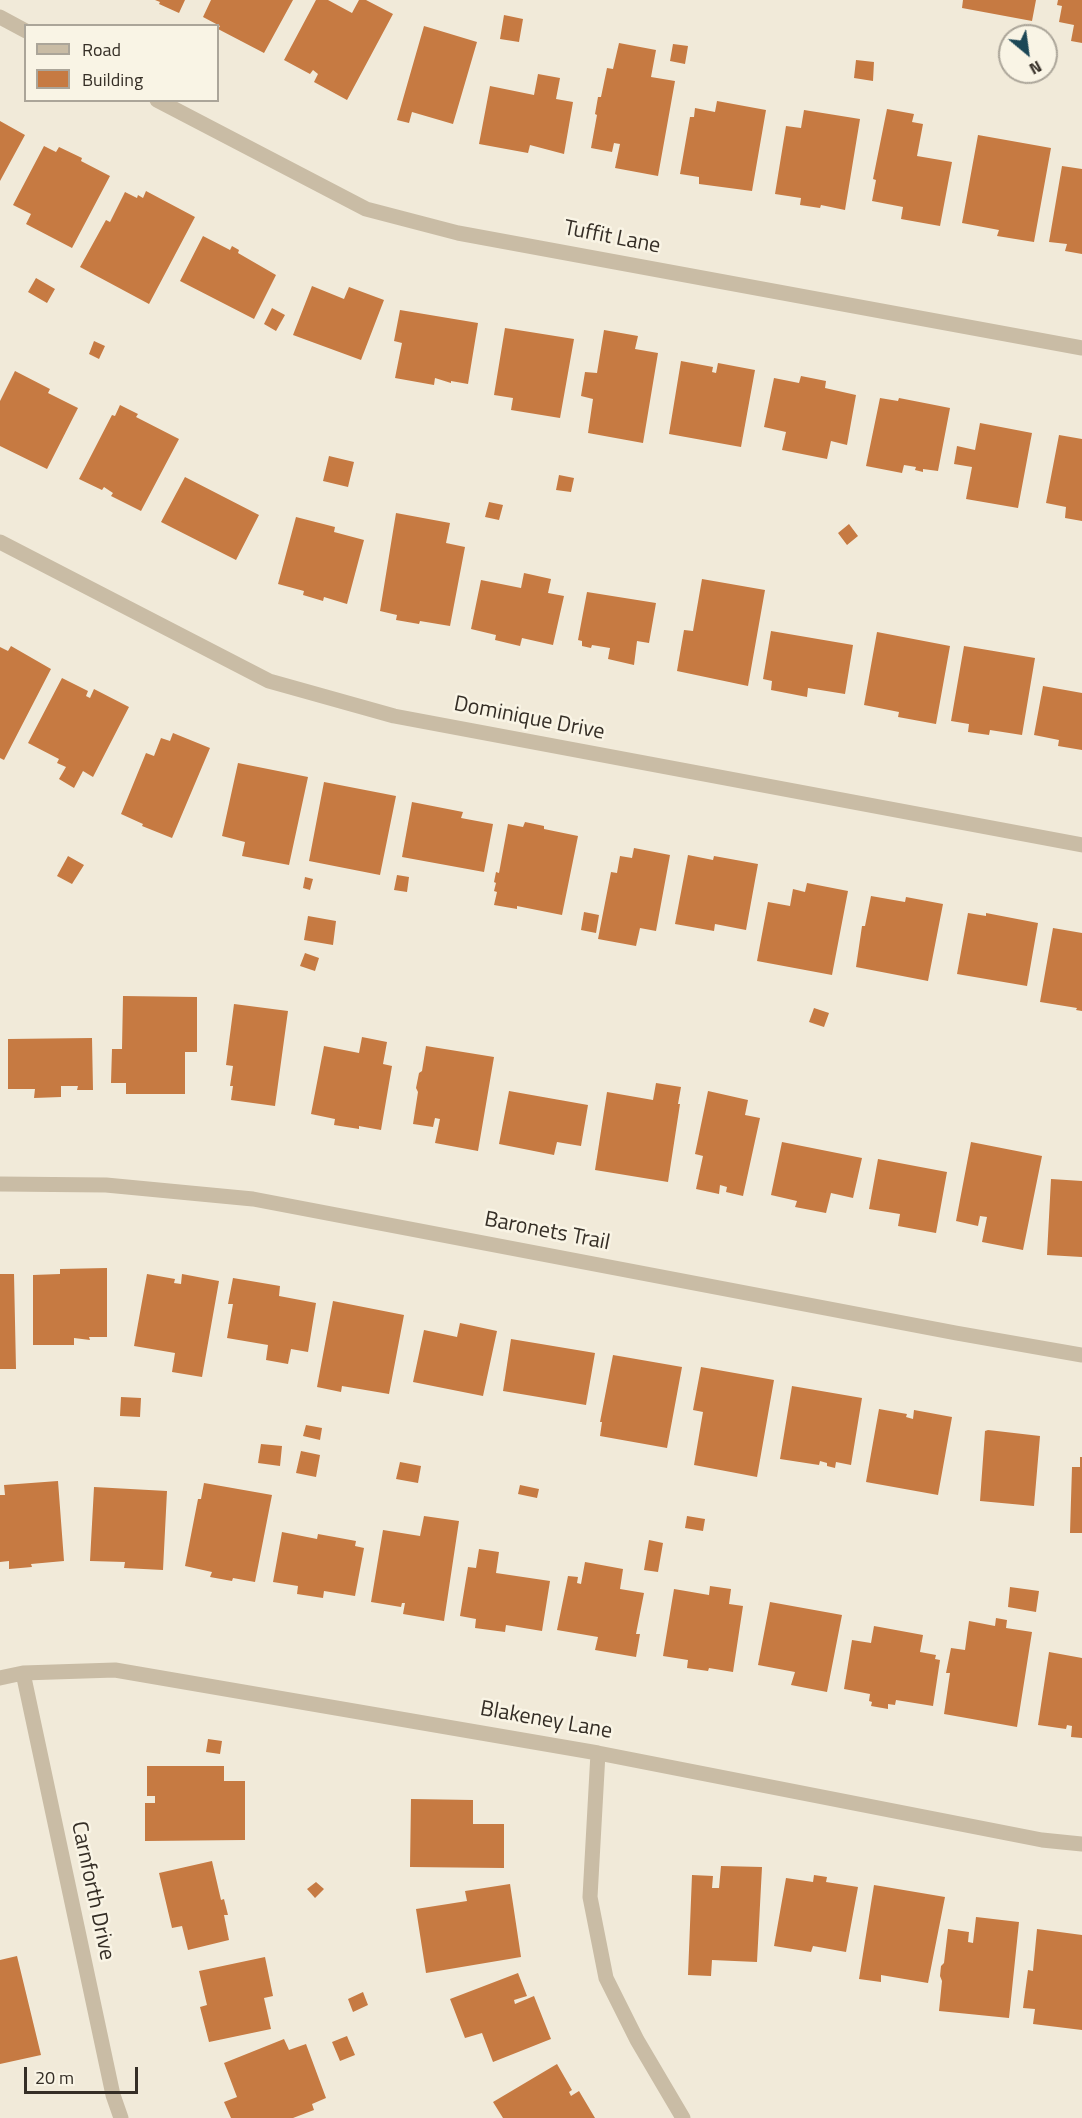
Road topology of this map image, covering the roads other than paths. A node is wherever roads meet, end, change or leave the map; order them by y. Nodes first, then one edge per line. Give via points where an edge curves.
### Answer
1 (0, 17) edge
2 (24, 30) edge
3 (161, 102) edge
4 (1082, 348) edge
5 (0, 542) edge
6 (1082, 845) edge
7 (0, 1184) edge
8 (1082, 1355) edge
9 (23, 1673) junction
10 (0, 1678) edge
11 (598, 1753) junction
12 (1082, 1844) edge
13 (121, 2118) edge
14 (683, 2118) edge

1 - 2 street
3 - 4 street, Tuffit Lane via 366,209 458,233
5 - 6 street, Dominique Drive via 269,681 394,716
7 - 8 street, Baronets Trail via 106,1185 253,1198
9 - 10 street, Blakeney Lane
9 - 11 street, Blakeney Lane via 115,1670
9 - 13 street, Carnforth Drive
11 - 12 street, Blakeney Lane via 1042,1840
11 - 14 street via 590,1897 606,1978

